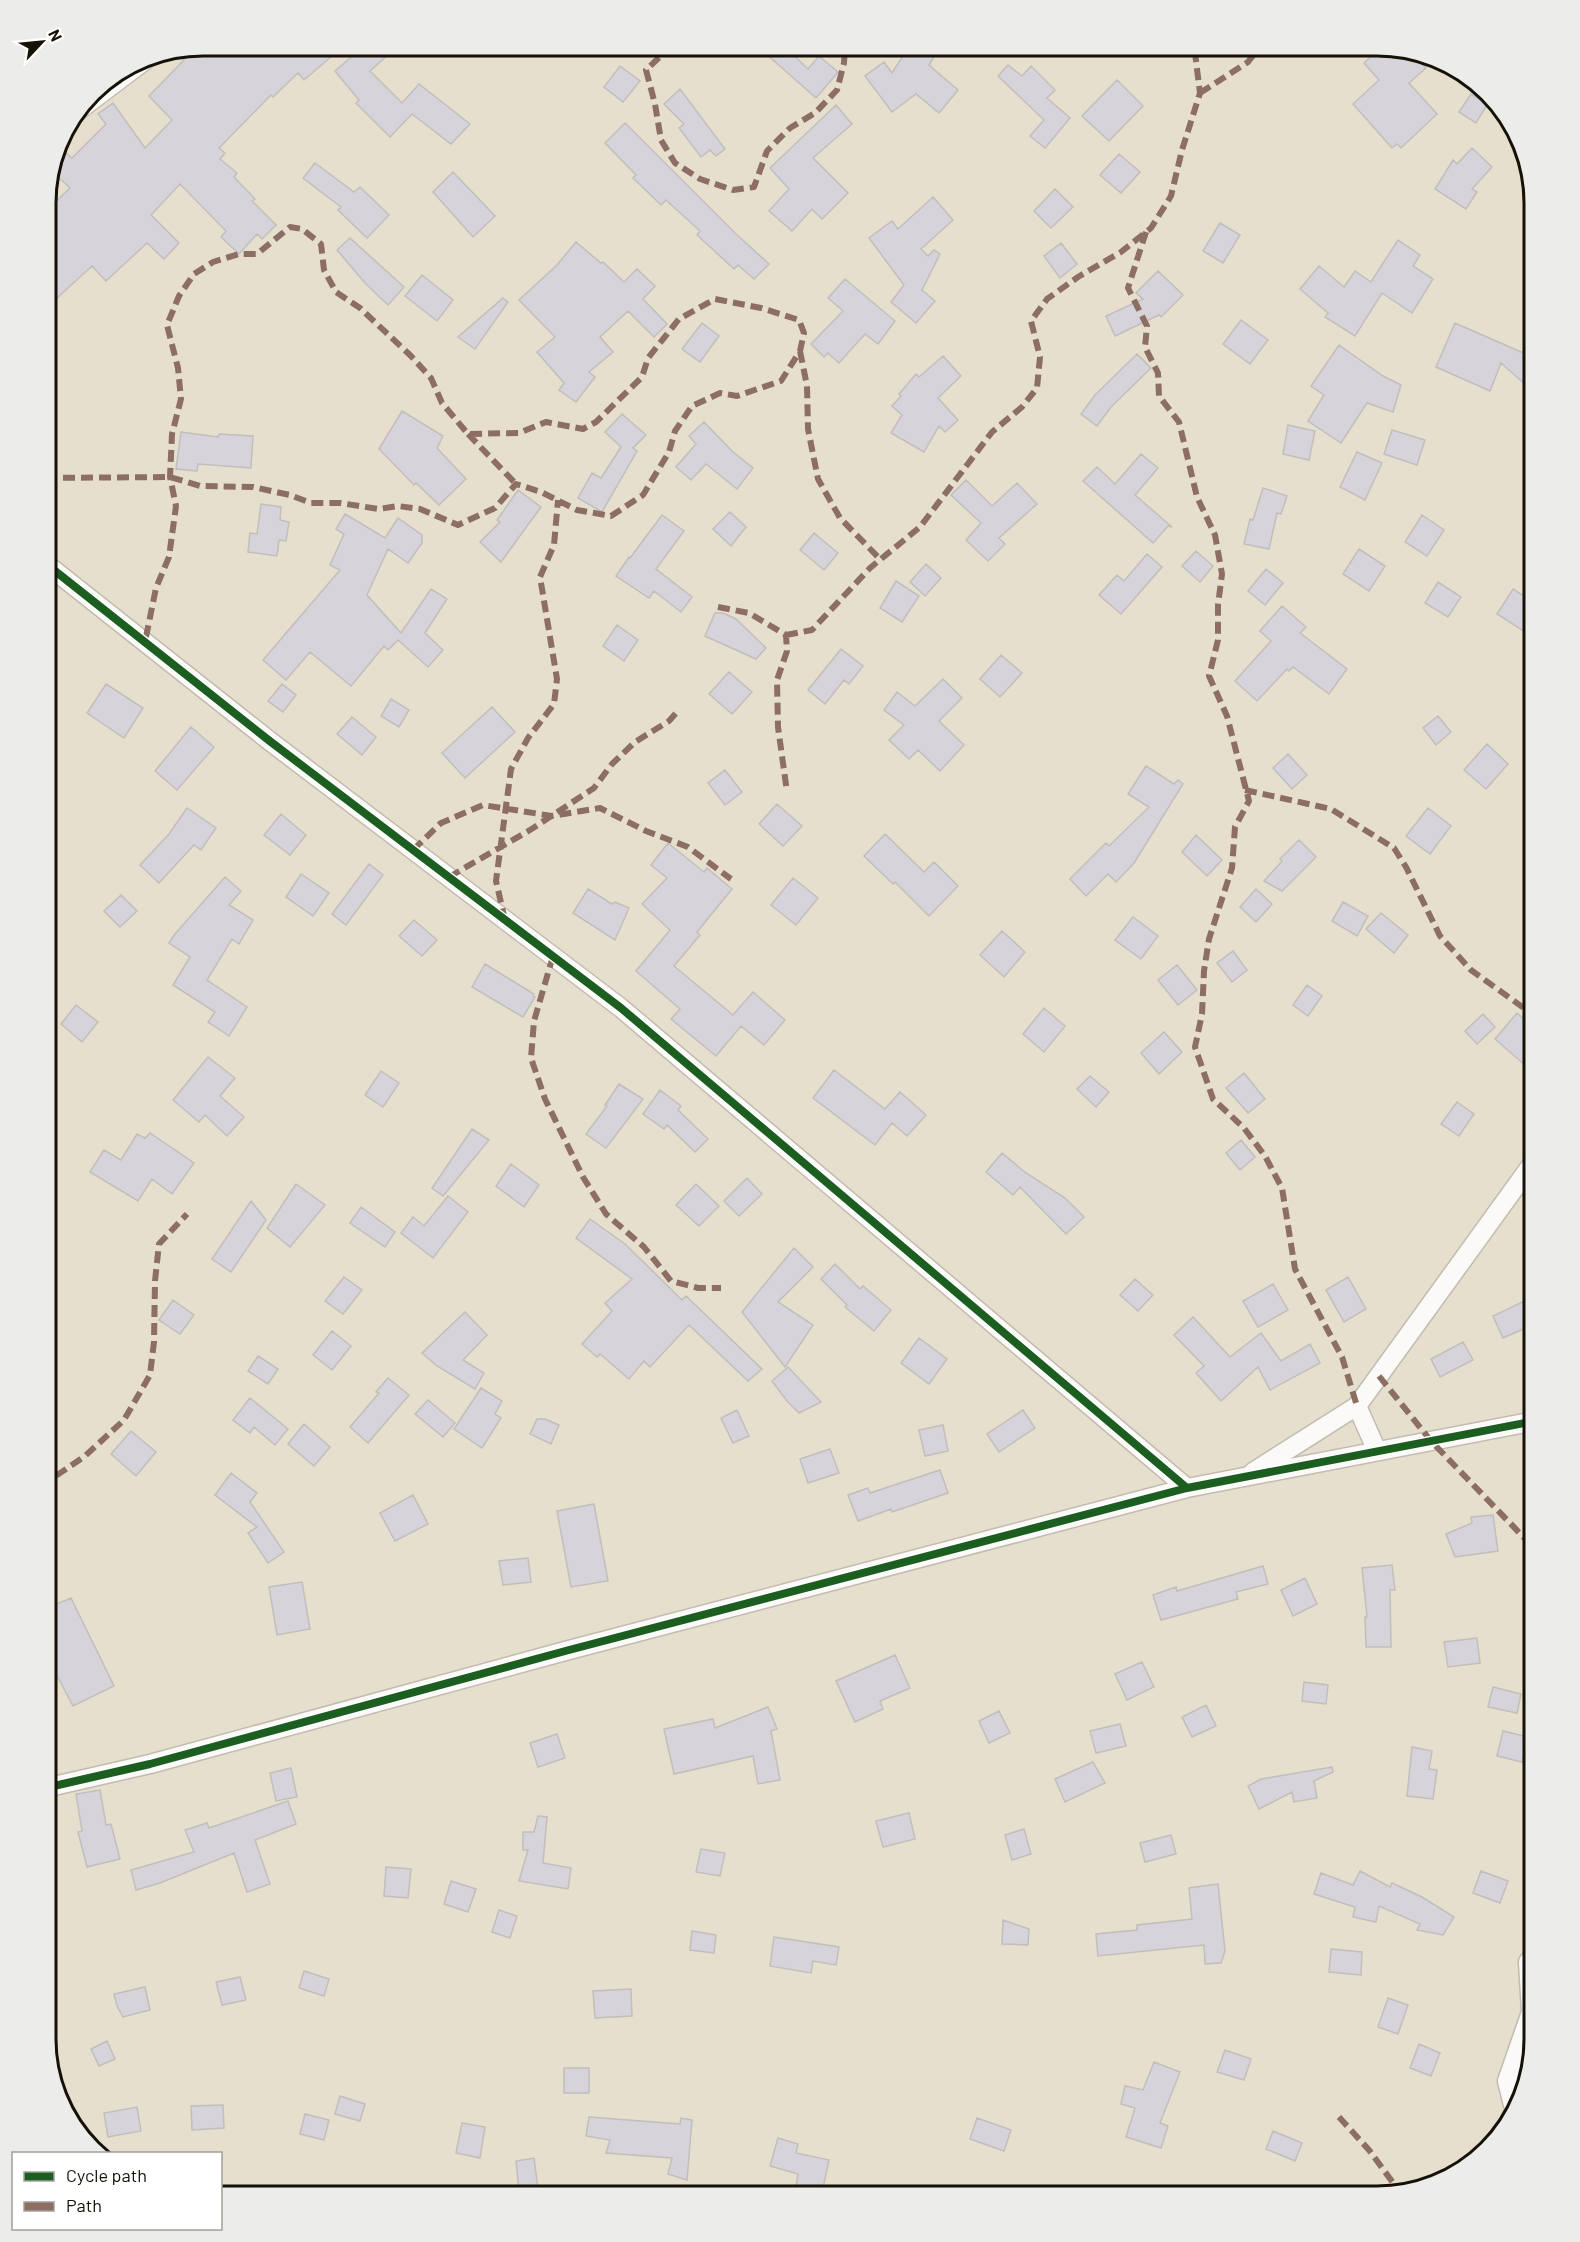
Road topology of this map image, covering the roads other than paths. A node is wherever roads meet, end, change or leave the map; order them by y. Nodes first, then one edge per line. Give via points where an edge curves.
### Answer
1 (56, 572) edge
2 (1524, 1175) edge
3 (1357, 1406) junction
4 (1524, 1423) edge
5 (1377, 1451) junction
6 (1244, 1477) junction
7 (1187, 1488) junction
8 (56, 1785) edge
9 (1524, 2033) edge
10 (1512, 2098) edge

1 - 7 street via 271,742 621,1008
2 - 3 street
3 - 5 street
3 - 6 street
4 - 5 street
5 - 6 street
6 - 7 street
7 - 8 street via 150,1764
9 - 10 street via 1508,2081

